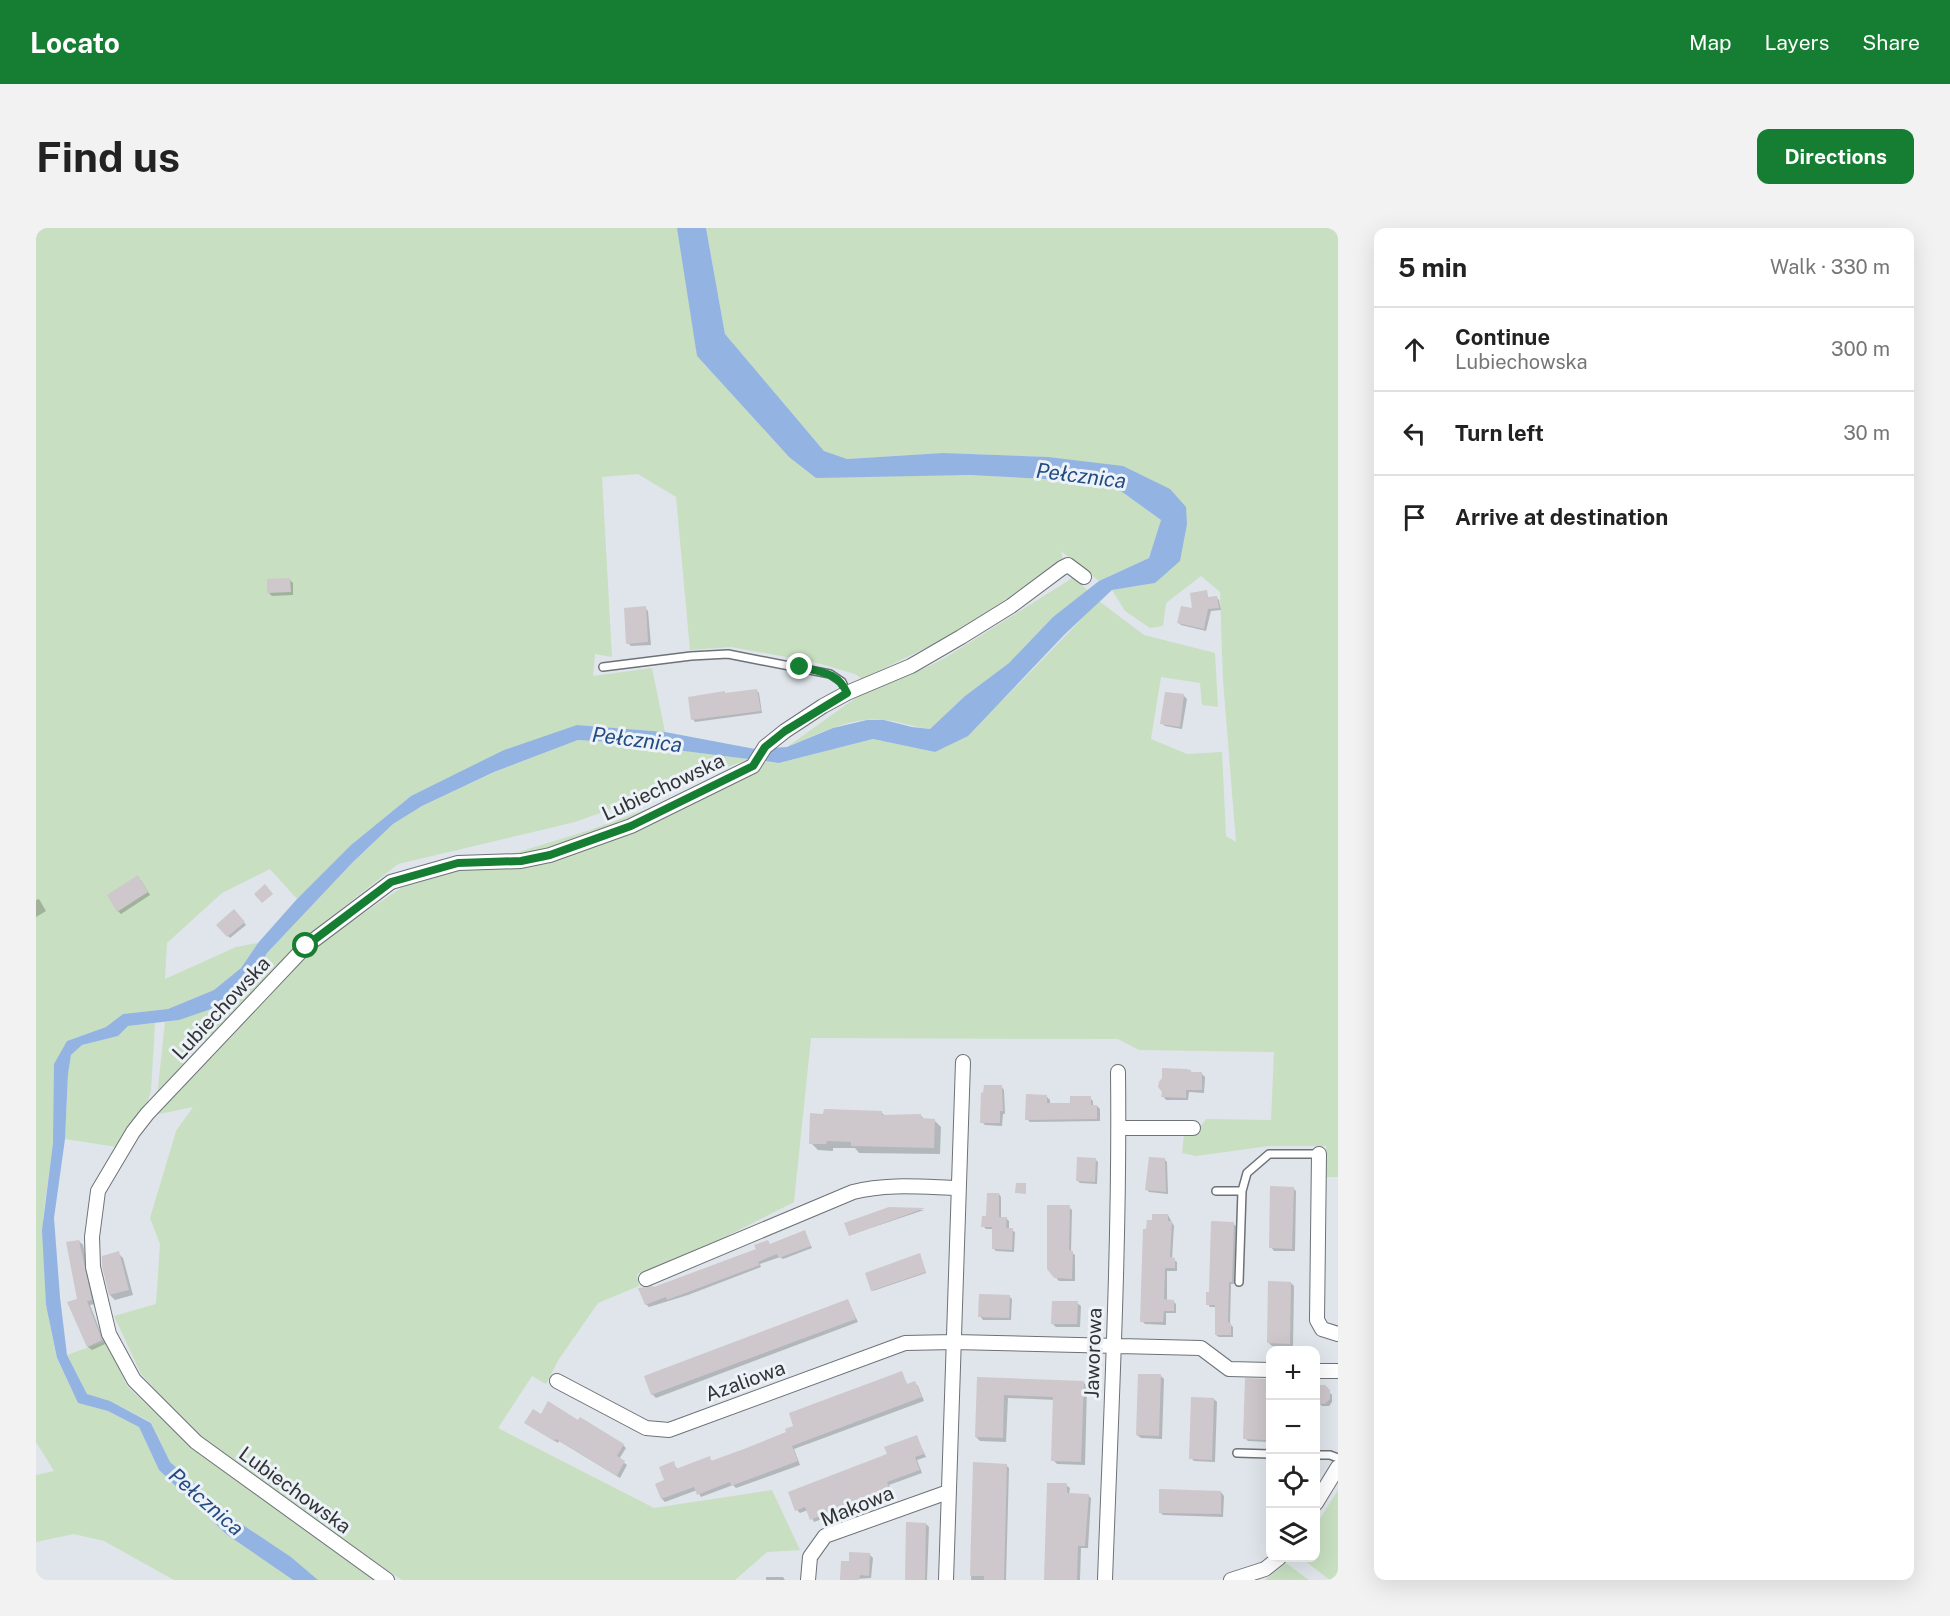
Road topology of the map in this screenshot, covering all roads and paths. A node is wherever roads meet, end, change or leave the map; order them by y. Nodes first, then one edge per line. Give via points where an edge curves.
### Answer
1 (1084, 577) dead end
2 (603, 667) dead end
3 (847, 693) junction
4 (963, 1062) dead end
5 (1118, 1072) dead end
6 (1119, 1128) junction
7 (1193, 1128) dead end
8 (1319, 1154) joint
9 (958, 1188) junction
10 (1216, 1191) dead end
11 (1242, 1191) junction
12 (645, 1279) dead end
13 (1239, 1281) dead end
14 (1338, 1334) edge
15 (954, 1342) junction
16 (1113, 1347) junction
17 (1266, 1370) edge
18 (1320, 1371) edge
19 (1338, 1371) edge
20 (557, 1381) dead end
21 (1237, 1453) dead end
22 (1266, 1454) edge
23 (1320, 1455) edge
24 (1338, 1458) edge
25 (1338, 1467) edge
26 (948, 1492) junction
27 (1320, 1496) edge
28 (1273, 1562) edge
29 (387, 1580) edge
30 (808, 1580) edge
31 (946, 1580) edge
32 (1105, 1580) edge
33 (1231, 1580) edge

1 - 3 street, Lubiechowska via 1068,566 1062,568 961,637 911,666
2 - 3 lane via 728,654 830,674 842,682
3 - 29 street, Lubiechowska via 785,731 765,747 753,766 631,826 550,855 521,861 458,863 391,882 306,946 147,1114 98,1191 92,1237 93,1268 110,1334 134,1380 196,1442
4 - 9 street
5 - 6 street, Jaworowa
6 - 7 street
6 - 16 street, Jaworowa
8 - 11 lane via 1269,1154 1247,1173
8 - 14 street via 1317,1320 1322,1329
9 - 12 street via 896,1186 853,1192
9 - 15 street
10 - 11 lane
11 - 13 lane
15 - 16 street, Azaliowa
15 - 20 street, Azaliowa via 905,1344 669,1430 646,1428
15 - 26 street
16 - 17 street, Azaliowa via 1201,1348 1228,1369
16 - 32 street, Jaworowa
18 - 19 street
21 - 22 lane
23 - 24 lane
25 - 27 street
26 - 30 street, Makowa via 825,1536 810,1557
26 - 31 street
28 - 33 street via 1265,1569

